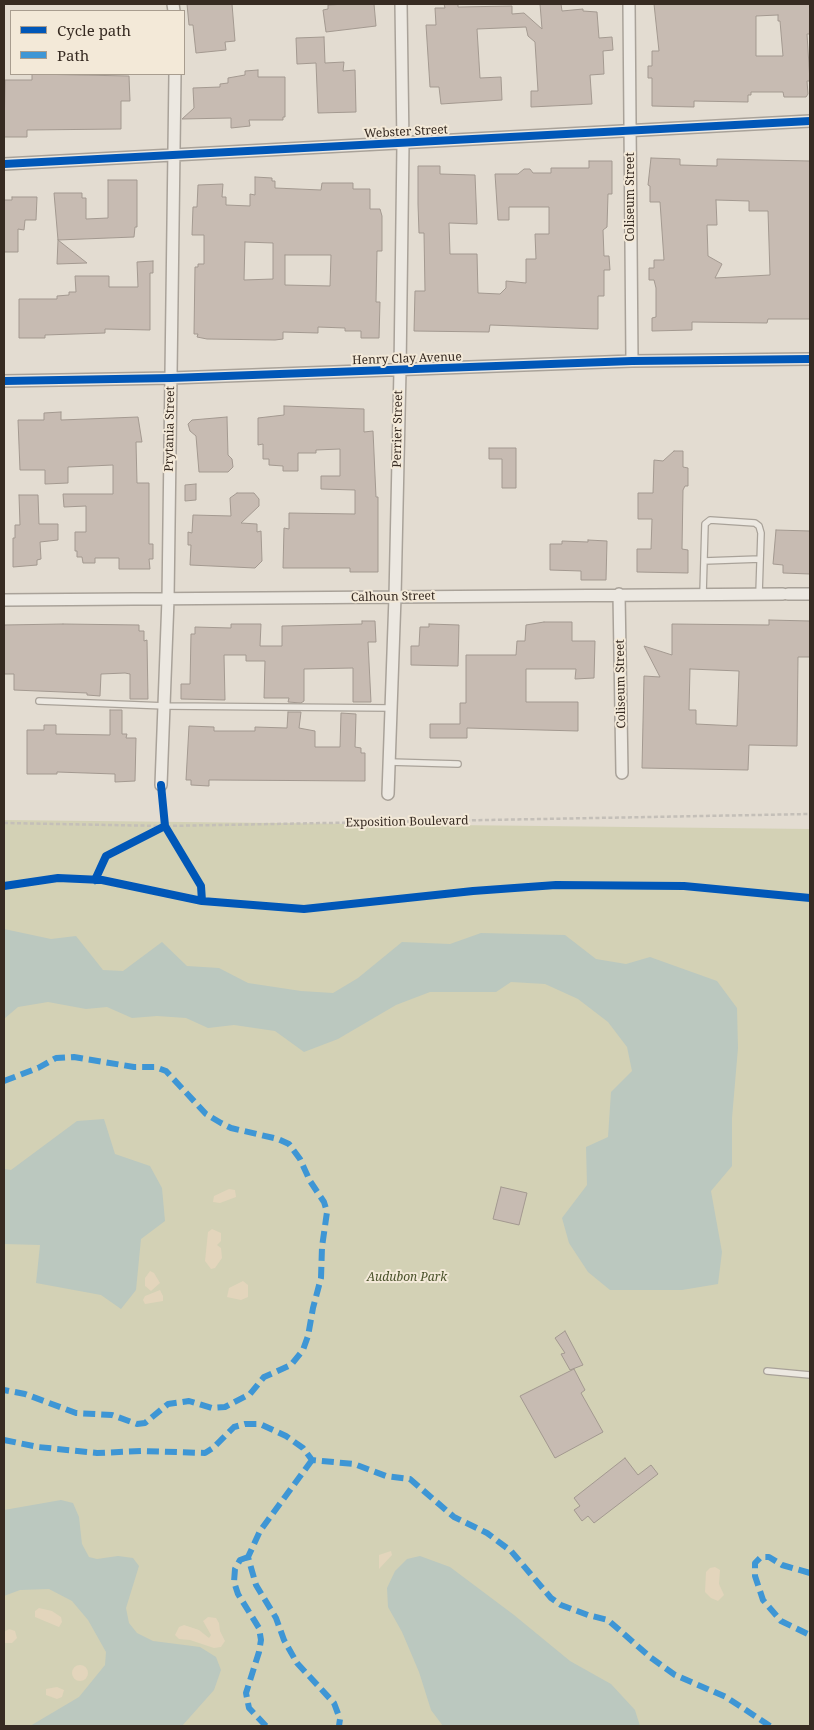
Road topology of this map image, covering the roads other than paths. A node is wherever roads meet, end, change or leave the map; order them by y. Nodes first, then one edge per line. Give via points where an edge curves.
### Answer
1 (401, 4) edge
2 (629, 4) edge
3 (175, 75) edge
4 (810, 121) edge
5 (631, 131) junction
6 (403, 144) junction
7 (174, 155) junction
8 (4, 164) edge
9 (810, 359) edge
10 (632, 361) junction
11 (400, 370) junction
12 (171, 378) junction
13 (4, 381) edge
14 (760, 559) junction
15 (704, 561) junction
16 (619, 594) junction
17 (703, 594) junction
18 (759, 594) junction
19 (810, 594) edge
20 (395, 597) junction
21 (168, 599) junction
22 (4, 600) edge
23 (39, 701) dead end
24 (166, 706) junction
25 (391, 708) junction
26 (389, 762) junction
27 (458, 764) dead end
28 (622, 773) dead end
29 (161, 785) dead end
30 (388, 794) dead end
31 (767, 1371) dead end
32 (810, 1375) edge

1 - 6 street, Perrier Street
2 - 5 street, Coliseum Street
3 - 7 street, Prytania Street
4 - 5 street, Webster Street
5 - 6 street, Webster Street
5 - 10 street, Coliseum Street
6 - 7 street, Webster Street
6 - 11 street, Perrier Street
7 - 8 street, Webster Street
7 - 12 street, Prytania Street
9 - 10 street, Henry Clay Avenue
10 - 11 street, Henry Clay Avenue
11 - 12 street, Henry Clay Avenue
11 - 20 street, Perrier Street
12 - 13 street, Henry Clay Avenue
12 - 21 street, Prytania Street
14 - 15 lane
14 - 15 lane via 761,533 755,523 710,520 705,524
14 - 18 lane
15 - 17 lane
16 - 17 street, Calhoun Street
16 - 20 street, Calhoun Street
16 - 28 street, Coliseum Street
17 - 18 street, Calhoun Street
18 - 19 street, Calhoun Street
20 - 21 street, Calhoun Street
20 - 25 street, Perrier Street
21 - 22 street, Calhoun Street
21 - 24 street, Prytania Street
23 - 24 lane
24 - 25 lane
24 - 29 street, Prytania Street
25 - 26 street, Perrier Street
26 - 27 lane
26 - 30 street, Perrier Street
31 - 32 lane

